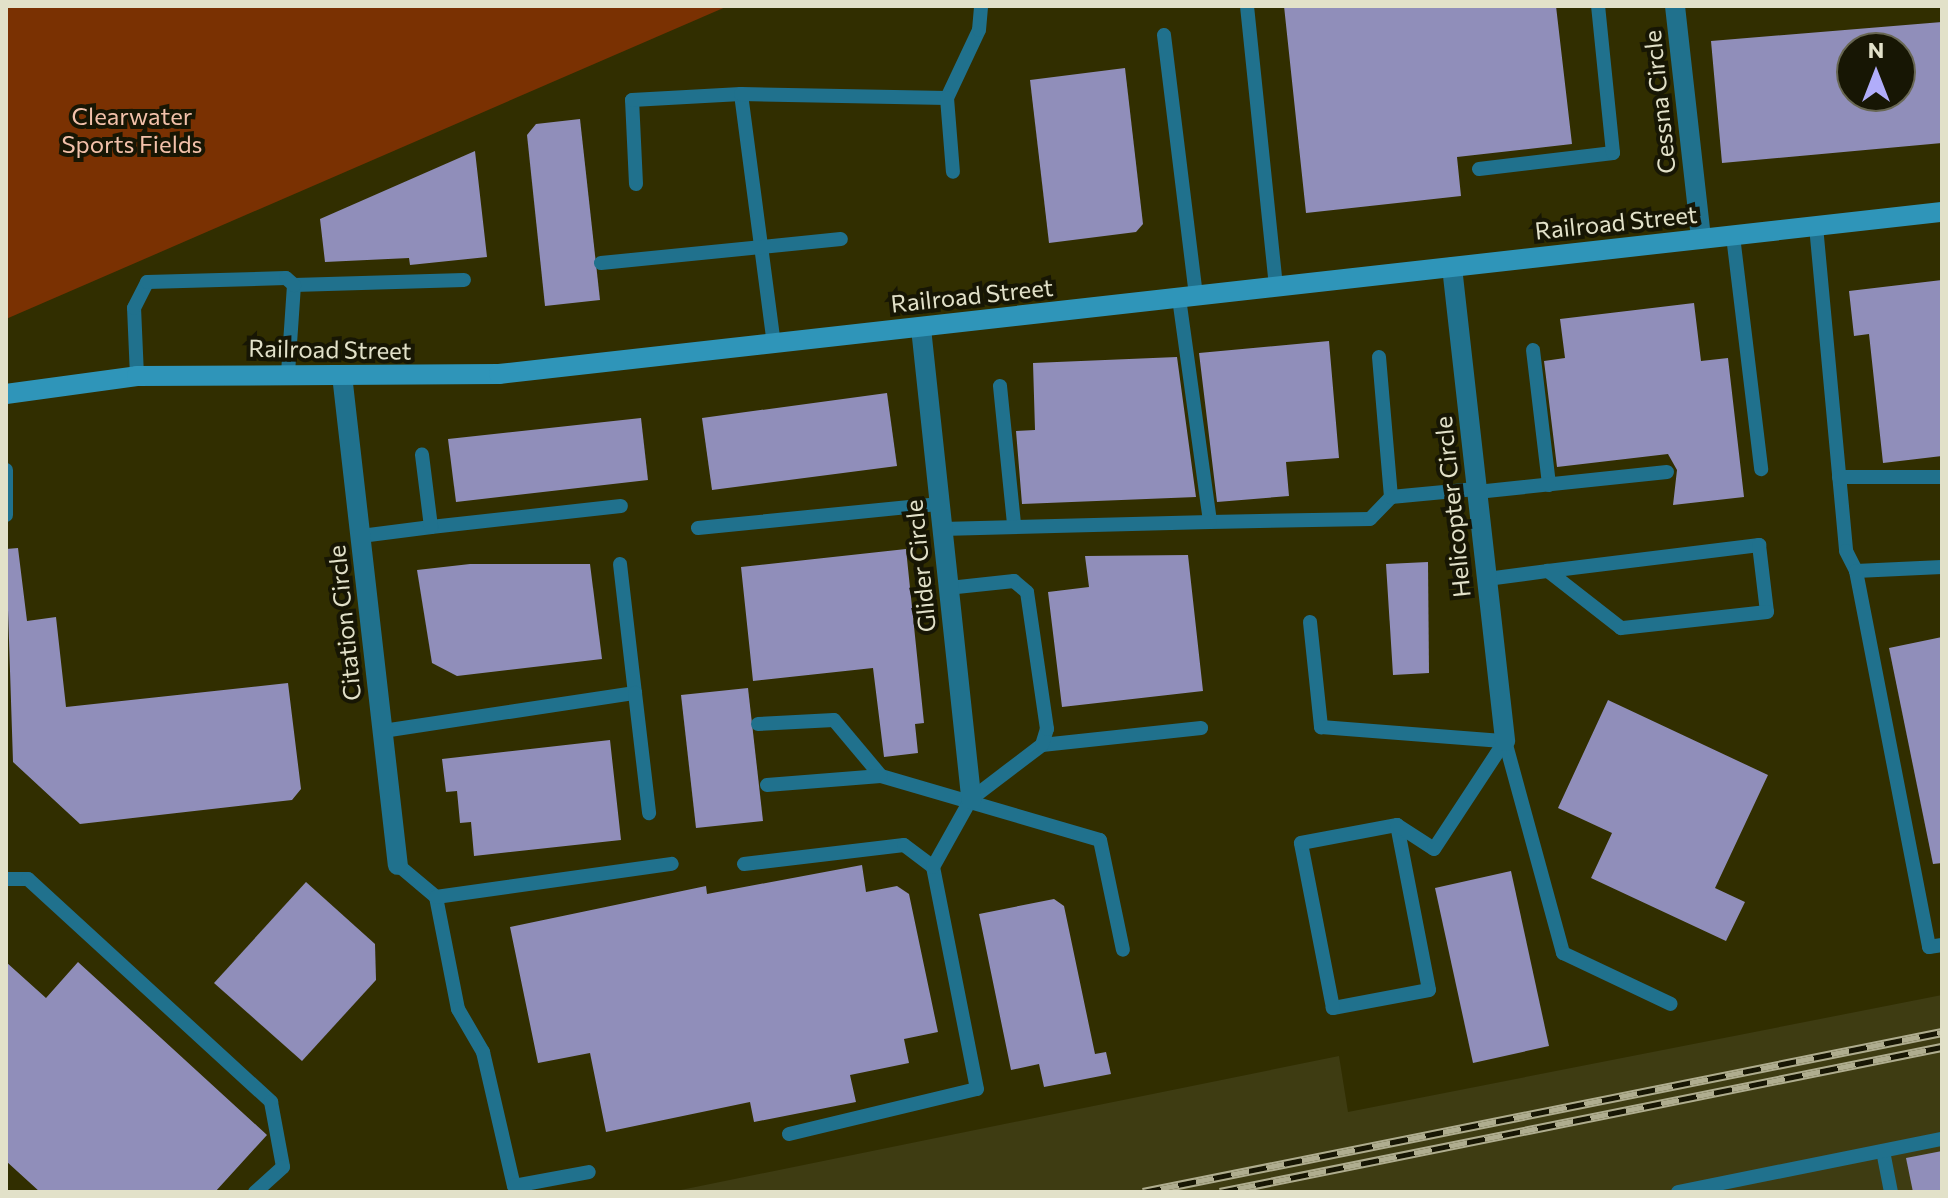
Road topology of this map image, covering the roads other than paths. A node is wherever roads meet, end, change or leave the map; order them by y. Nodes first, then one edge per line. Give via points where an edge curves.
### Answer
1 (981, 6) edge
2 (1247, 6) edge
3 (1598, 6) edge
4 (1675, 6) edge
5 (1164, 35) dead end
6 (741, 94) junction
7 (947, 98) junction
8 (1479, 169) dead end
9 (953, 172) dead end
10 (636, 184) dead end
11 (1942, 212) edge
12 (1816, 226) junction
13 (1733, 236) junction
14 (841, 239) dead end
15 (1701, 239) junction
16 (761, 249) junction
17 (601, 263) dead end
18 (1452, 267) junction
19 (464, 280) dead end
20 (294, 285) junction
21 (1276, 287) junction
22 (1188, 297) junction
23 (921, 328) junction
24 (774, 344) junction
25 (1533, 350) dead end
26 (1379, 357) dead end
27 (288, 373) junction
28 (342, 375) junction
29 (137, 376) junction
30 (1000, 386) dead end
31 (6, 394) edge
32 (422, 455) dead end
33 (1761, 469) dead end
34 (6, 470) edge
35 (1667, 472) dead end
36 (1839, 477) junction
37 (1942, 477) edge
38 (1549, 485) junction
39 (1477, 491) junction
40 (1391, 497) junction
41 (940, 504) junction
42 (621, 506) dead end
43 (6, 515) edge
44 (1210, 522) junction
45 (1014, 525) junction
46 (431, 527) junction
47 (698, 528) dead end
48 (942, 529) junction
49 (361, 536) junction
50 (620, 564) dead end
51 (1942, 567) edge
52 (1548, 571) junction
53 (1856, 571) junction
54 (1487, 579) junction
55 (949, 588) junction
56 (1310, 622) dead end
57 (635, 693) junction
58 (758, 724) dead end
59 (1201, 728) dead end
60 (383, 731) junction
61 (1505, 741) junction
62 (1042, 745) junction
63 (881, 776) junction
64 (767, 785) dead end
65 (971, 799) junction
66 (649, 813) dead end
67 (1397, 825) junction
68 (672, 864) dead end
69 (744, 864) dead end
70 (398, 865) joint
71 (933, 867) junction
72 (6, 879) edge
73 (436, 897) junction
74 (1942, 945) edge
75 (1123, 950) dead end
76 (1671, 1004) dead end
77 (789, 1134) dead end
78 (1942, 1139) edge
79 (1883, 1151) junction
80 (589, 1172) dead end
81 (255, 1192) edge
82 (1678, 1192) edge
83 (1891, 1192) edge

1 - 7 lane via 979,30
2 - 21 lane
3 - 8 lane via 1613,153
4 - 15 street, Cessna Circle
5 - 22 lane
6 - 7 lane
6 - 10 lane via 632,100
6 - 16 lane
7 - 9 lane
11 - 12 main road, Railroad Street
12 - 13 main road, Railroad Street
12 - 36 lane
13 - 15 main road, Railroad Street
13 - 33 lane
14 - 16 lane
15 - 18 main road, Railroad Street
16 - 17 lane
16 - 24 lane
18 - 21 main road, Railroad Street
18 - 39 street, Helicopter Circle
19 - 20 lane
20 - 27 lane
20 - 29 lane via 286,278 147,282 134,308
21 - 22 main road, Railroad Street
22 - 23 main road, Railroad Street
22 - 44 lane
23 - 24 main road, Railroad Street
23 - 41 street, Glider Circle
24 - 28 main road, Railroad Street via 499,374
25 - 38 lane
26 - 40 lane
27 - 28 main road, Railroad Street
27 - 29 main road, Railroad Street
28 - 49 street, Citation Circle
29 - 31 main road, Railroad Street
30 - 45 lane
32 - 46 lane
34 - 43 lane
35 - 38 lane
36 - 37 lane
36 - 53 lane via 1846,551
38 - 39 lane
39 - 40 lane
39 - 54 street, Helicopter Circle
40 - 44 lane via 1370,519
41 - 47 lane
41 - 48 street, Glider Circle
42 - 46 lane
44 - 45 lane
45 - 48 lane
46 - 49 lane
48 - 55 street, Glider Circle
49 - 60 street, Citation Circle
50 - 57 lane
51 - 53 lane
52 - 52 lane via 1759,545 1767,612 1621,628
52 - 54 lane
53 - 74 lane via 1929,947
54 - 61 street, Helicopter Circle
55 - 62 lane via 1014,581 1027,592 1047,729
55 - 65 street, Glider Circle
56 - 61 lane via 1321,727
57 - 60 lane
57 - 66 lane
58 - 63 lane via 834,720
59 - 62 lane
60 - 70 street, Citation Circle
61 - 67 lane via 1434,849
61 - 76 lane via 1563,953
62 - 65 lane
63 - 64 lane
63 - 65 lane
65 - 71 lane
65 - 75 lane via 1100,840
67 - 67 lane via 1301,843 1333,1008 1429,990
68 - 73 lane
69 - 71 lane via 904,845
70 - 73 lane
71 - 77 lane via 977,1089
72 - 81 lane via 28,879 271,1102 283,1167
73 - 80 lane via 458,1009 483,1052 514,1186
78 - 79 lane
79 - 82 lane
79 - 83 lane

